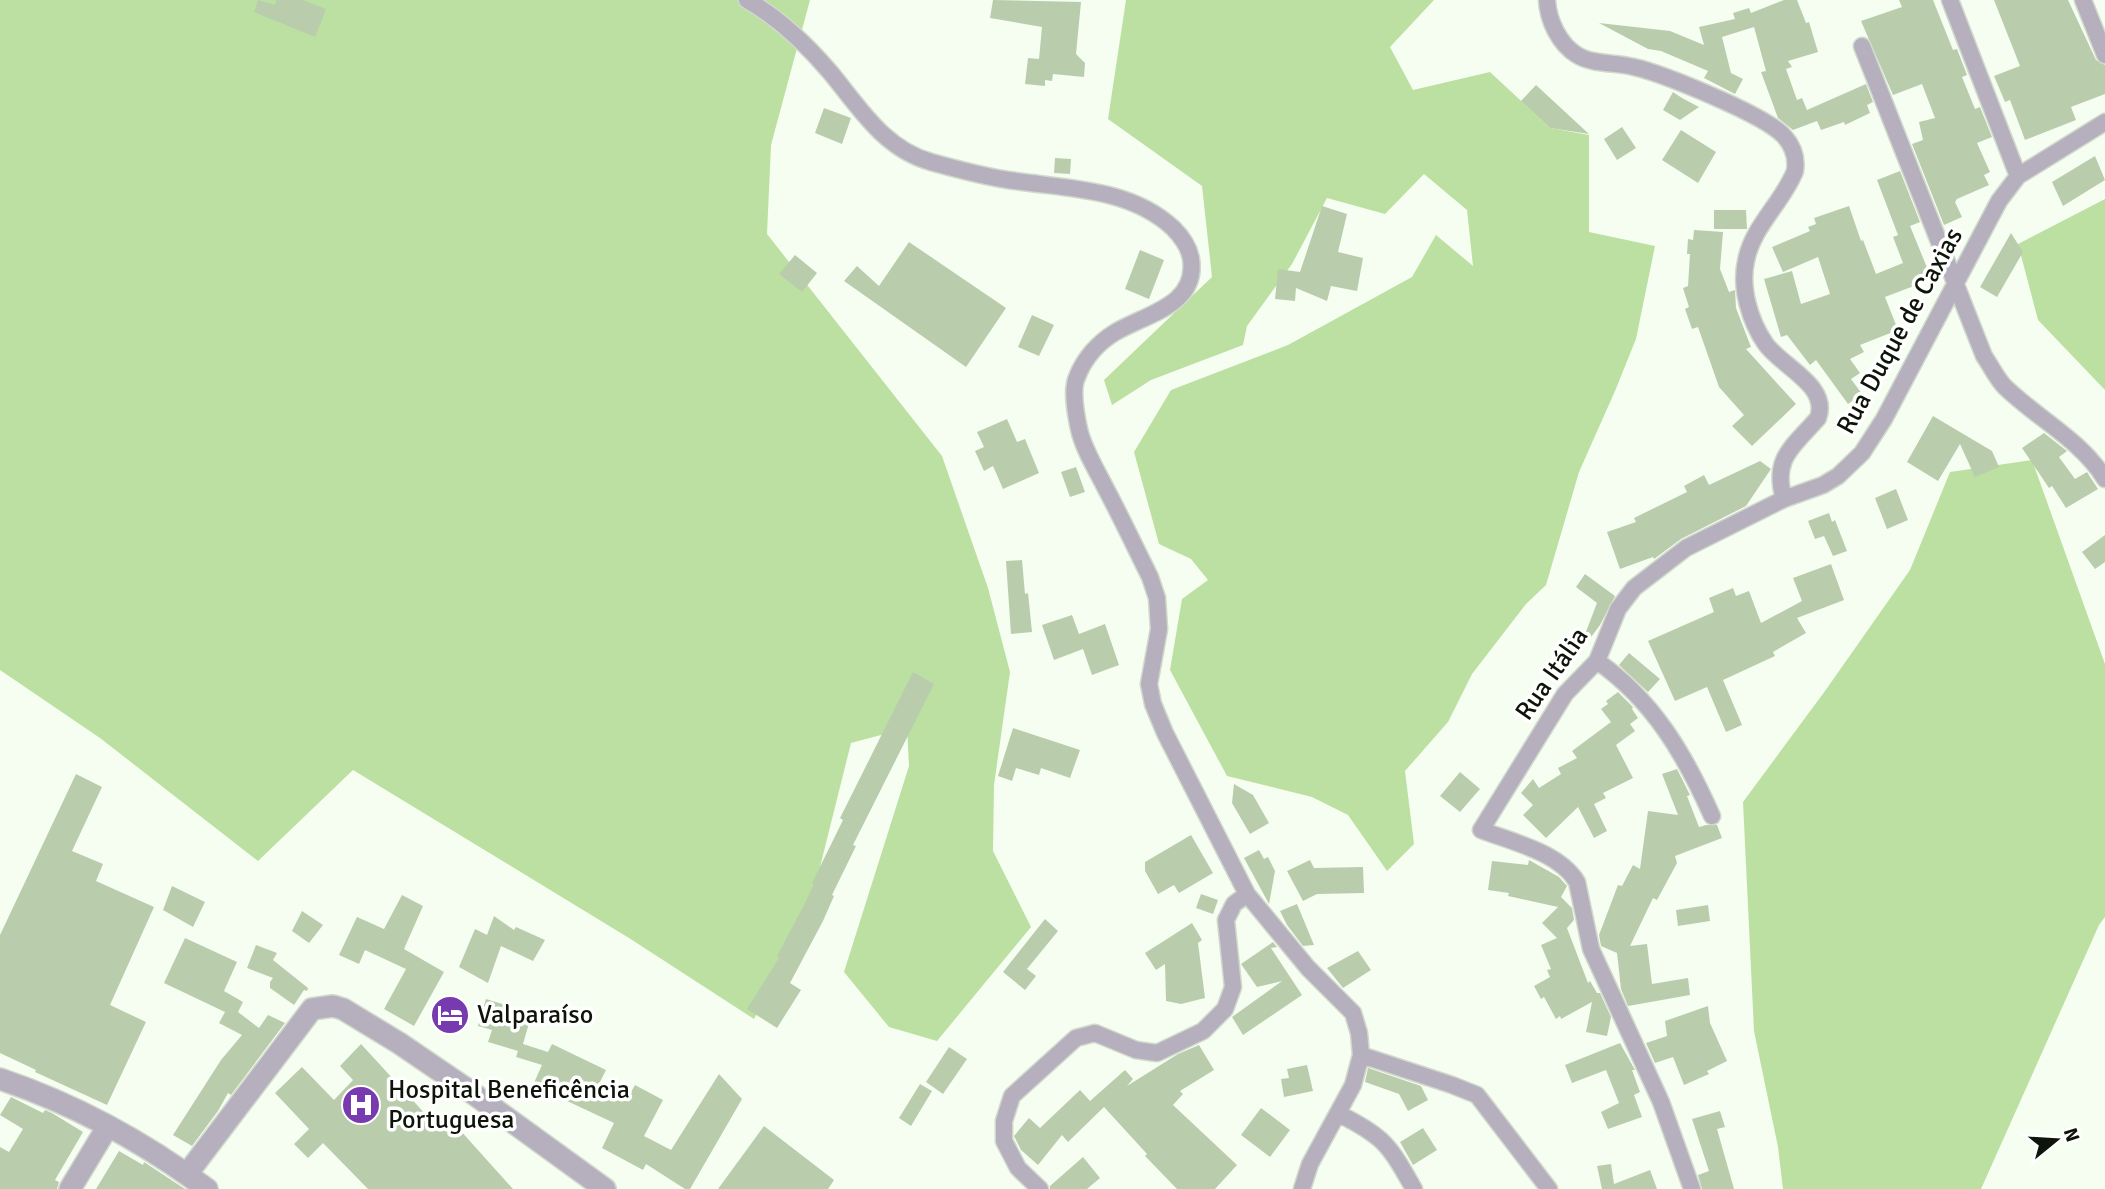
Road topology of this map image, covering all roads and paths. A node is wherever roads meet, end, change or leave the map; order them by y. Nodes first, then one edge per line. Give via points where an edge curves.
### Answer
1 (747, 0) edge
2 (1547, 0) edge
3 (1950, 0) edge
4 (2083, 0) edge
5 (1862, 46) dead end
6 (2105, 55) edge
7 (2105, 122) edge
8 (2018, 176) junction
9 (1954, 284) junction
10 (2105, 479) edge
11 (1784, 499) junction
12 (1597, 661) junction
13 (1712, 816) dead end
14 (1247, 894) junction
15 (1361, 1055) junction
16 (0, 1079) edge
17 (1339, 1114) junction
18 (108, 1126) junction
19 (187, 1174) junction
20 (70, 1189) edge
21 (207, 1189) edge
22 (605, 1189) edge
23 (1040, 1189) edge
24 (1302, 1189) edge
25 (1414, 1189) edge
26 (1549, 1189) edge
27 (1692, 1189) edge

1 - 14 street via 799,38 872,126 910,155 1006,180 1132,201 1158,215 1184,240 1192,274 1186,289 1178,301 1113,333 1092,351 1075,379 1076,404 1079,432 1157,598 1160,629 1149,684 1153,704
2 - 11 street, Rua Duque de Caxias via 1551,22 1576,54 1633,66 1704,92 1776,129 1791,147 1795,171 1754,239 1745,279 1747,302 1765,344 1810,386 1821,409 1780,465
3 - 8 street
4 - 6 street
5 - 9 street
7 - 8 street, Rua Duque de Caxias
8 - 9 street, Rua Duque de Caxias via 1999,201
9 - 10 street via 1984,356 2003,385 2072,441
9 - 11 street, Rua Duque de Caxias via 1862,453 1832,480
11 - 12 street, Rua Itália via 1686,548 1633,588 1618,609
12 - 13 street via 1633,690 1674,740
12 - 27 street, Rua Itália via 1565,694 1481,830 1561,864 1577,882 1591,949 1661,1102
14 - 15 street via 1308,968 1353,1013
14 - 23 street via 1234,904 1226,920 1233,987 1225,1009 1203,1031 1157,1053 1136,1050 1095,1033 1076,1038 1012,1096 1004,1121 1004,1141 1017,1168
15 - 17 street
15 - 26 street via 1477,1096
16 - 18 street
17 - 24 street via 1310,1164
17 - 25 street via 1372,1130 1391,1149
18 - 19 street
18 - 20 street
19 - 21 street
19 - 22 street via 312,1009 321,1007 344,1009 400,1043

